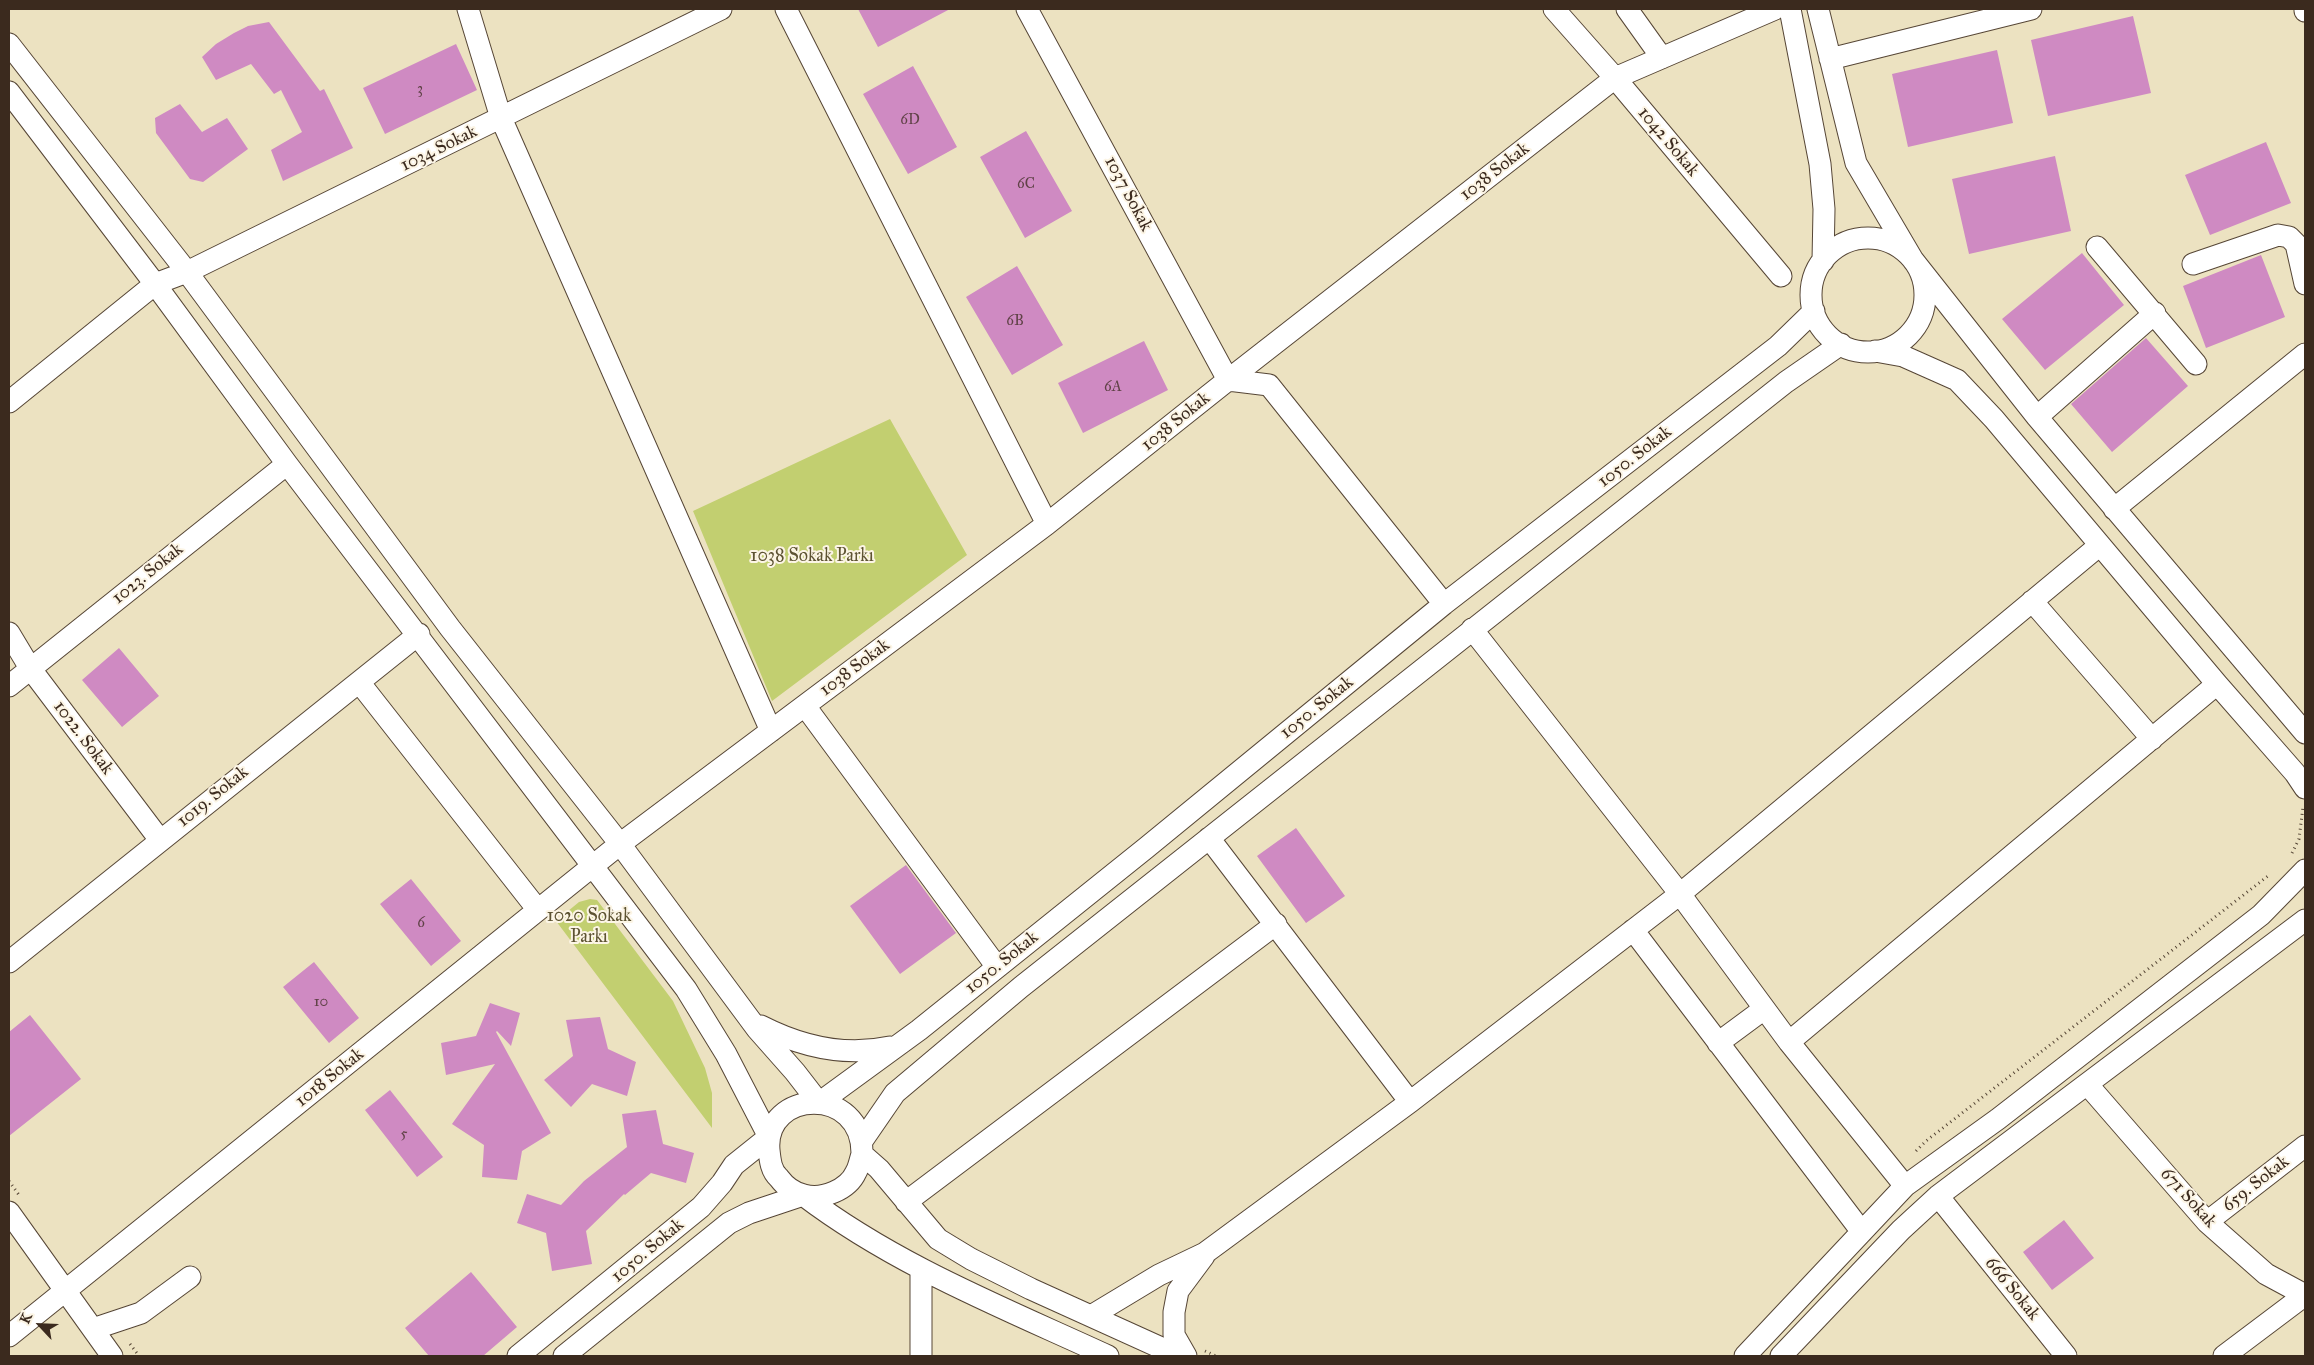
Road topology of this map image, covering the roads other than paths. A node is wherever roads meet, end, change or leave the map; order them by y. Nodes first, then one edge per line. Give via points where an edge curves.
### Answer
1 (468, 9) edge
2 (721, 9) edge
3 (786, 9) edge
4 (1027, 9) edge
5 (1554, 9) edge
6 (1627, 9) edge
7 (1775, 9) edge
8 (1790, 9) edge
9 (1818, 9) edge
10 (2030, 9) edge
11 (9, 44) edge
12 (1662, 58) junction
13 (1830, 59) junction
14 (1616, 78) junction
15 (9, 92) edge
16 (501, 118) junction
17 (2097, 247) dead end
18 (1913, 260) junction
19 (1823, 261) junction
20 (2193, 264) dead end
21 (187, 272) junction
22 (1781, 276) dead end
23 (155, 284) junction
24 (2305, 284) edge
25 (1814, 312) junction
26 (2155, 313) junction
27 (1841, 344) junction
28 (1874, 352) junction
29 (2305, 354) edge
30 (2196, 364) dead end
31 (1228, 380) junction
32 (9, 402) edge
33 (2037, 417) junction
34 (287, 464) junction
35 (2114, 509) junction
36 (1047, 524) junction
37 (2100, 545) junction
38 (2032, 601) junction
39 (1444, 604) junction
40 (1472, 629) junction
41 (9, 634) edge
42 (419, 634) junction
43 (30, 668) junction
44 (359, 682) junction
45 (2217, 684) junction
46 (9, 686) edge
47 (805, 706) junction
48 (771, 731) junction
49 (2305, 733) edge
50 (2152, 739) junction
51 (2305, 788) edge
52 (1209, 838) junction
53 (160, 840) junction
54 (620, 844) junction
55 (594, 865) junction
56 (2305, 870) edge
57 (1680, 894) junction
58 (538, 910) junction
59 (2305, 920) edge
60 (1276, 924) junction
61 (1633, 930) junction
62 (9, 962) edge
63 (997, 967) junction
64 (1764, 1008) junction
65 (751, 1020) junction
66 (1789, 1042) junction
67 (1718, 1043) junction
68 (895, 1046) junction
69 (2087, 1084) junction
70 (1410, 1102) junction
71 (819, 1103) junction
72 (769, 1137) junction
73 (2305, 1146) edge
74 (862, 1147) junction
75 (1905, 1186) junction
76 (803, 1195) junction
77 (1938, 1196) junction
78 (906, 1202) junction
79 (9, 1212) edge
80 (2207, 1222) junction
81 (1862, 1232) junction
82 (1205, 1253) junction
83 (921, 1269) junction
84 (190, 1276) dead end
85 (66, 1290) junction
86 (2305, 1295) edge
87 (1091, 1316) junction
88 (93, 1329) junction
89 (9, 1336) edge
90 (112, 1356) edge
91 (518, 1356) edge
92 (564, 1356) edge
93 (921, 1356) edge
94 (1108, 1356) edge
95 (1179, 1356) edge
96 (1186, 1356) edge
97 (1745, 1356) edge
98 (1781, 1356) edge
99 (2066, 1356) edge
100 (2224, 1356) edge

1 - 16 street
2 - 16 street, 1034 Sokak
3 - 36 street
4 - 31 street, 1037 Sokak
5 - 14 street, 1042 Sokak
6 - 12 street
7 - 12 street, 1038 Sokak
8 - 19 street via 1820,164 1824,209
9 - 13 street
10 - 13 street
11 - 21 street
12 - 14 street, 1038 Sokak
13 - 18 street via 1856,164
14 - 22 street, 1042 Sokak
14 - 31 street, 1038 Sokak
15 - 23 street
16 - 21 street, 1034 Sokak
16 - 48 street
17 - 26 street
18 - 19 street via 1892,243 1875,238 1857,238 1840,245
18 - 28 street via 1924,284 1920,319 1894,346
18 - 33 street
19 - 25 street via 1816,272 1811,292
20 - 24 street via 2278,235 2289,237 2296,244
21 - 23 street, 1034 Sokak
21 - 54 street via 450,628
23 - 32 street, 1034 Sokak
23 - 34 street
25 - 27 street via 1822,329
25 - 39 street, 1050. Sokak via 1778,346
26 - 30 street
26 - 33 street
27 - 28 street via 1855,350
27 - 40 street, 1050. Sokak via 1786,382
28 - 37 street via 1903,356 1957,380
29 - 35 street
31 - 36 street, 1038 Sokak
31 - 39 street via 1269,385
33 - 35 street
34 - 42 street
34 - 43 street, 1023. Sokak
35 - 49 street
36 - 47 street, 1038 Sokak
37 - 38 street
37 - 45 street
38 - 50 street
38 - 57 street
39 - 63 street, 1050. Sokak
40 - 52 street, 1050. Sokak
40 - 57 street
41 - 43 street, 1022. Sokak
42 - 44 street, 1019. Sokak
42 - 55 street
43 - 46 street, 1023. Sokak
43 - 53 street, 1022. Sokak
44 - 53 street, 1019. Sokak
44 - 58 street
45 - 50 street
45 - 51 street via 2295,772
47 - 48 street, 1038 Sokak
47 - 63 street
48 - 54 street, 1038 Sokak
50 - 66 street
52 - 60 street
52 - 74 street, 1050. Sokak via 1020,986 927,1064 895,1093
53 - 62 street, 1019. Sokak
54 - 55 street, 1038 Sokak
54 - 65 street
55 - 58 street, 1018 Sokak
55 - 72 street via 686,989 726,1054
56 - 75 street via 2261,915 1998,1119
57 - 61 street
57 - 64 street
58 - 85 street, 1018 Sokak
59 - 69 street
60 - 70 street
60 - 78 street
61 - 67 street
61 - 70 street
63 - 68 street, 1050. Sokak
64 - 66 street
64 - 67 street
65 - 68 street via 806,1046 831,1050 876,1050
65 - 71 street
66 - 75 street
67 - 81 street
68 - 71 street, 1050. Sokak
69 - 77 street
69 - 80 street, 671 Sokak
70 - 82 street
71 - 72 street via 808,1102 794,1107 782,1116
71 - 74 street via 838,1108 850,1117
72 - 76 street via 769,1160 776,1175 786,1187
72 - 91 street, 1050. Sokak via 734,1165 701,1207
73 - 80 street, 659. Sokak
74 - 76 street via 856,1173 846,1185 832,1193
74 - 78 street
75 - 81 street
76 - 83 street via 863,1237
76 - 92 street, 1050. Sokak via 729,1222
77 - 98 street via 1901,1230
77 - 99 street, 666 Sokak
78 - 87 street via 938,1239 971,1259
79 - 85 street
80 - 86 street, 671 Sokak via 2266,1274
81 - 97 street
82 - 87 street via 1158,1276
82 - 96 street via 1178,1292 1174,1312 1174,1335
83 - 93 street
83 - 94 street
84 - 88 street via 141,1313
85 - 88 street
85 - 89 street, 1018 Sokak
86 - 100 street
87 - 95 street
88 - 90 street

